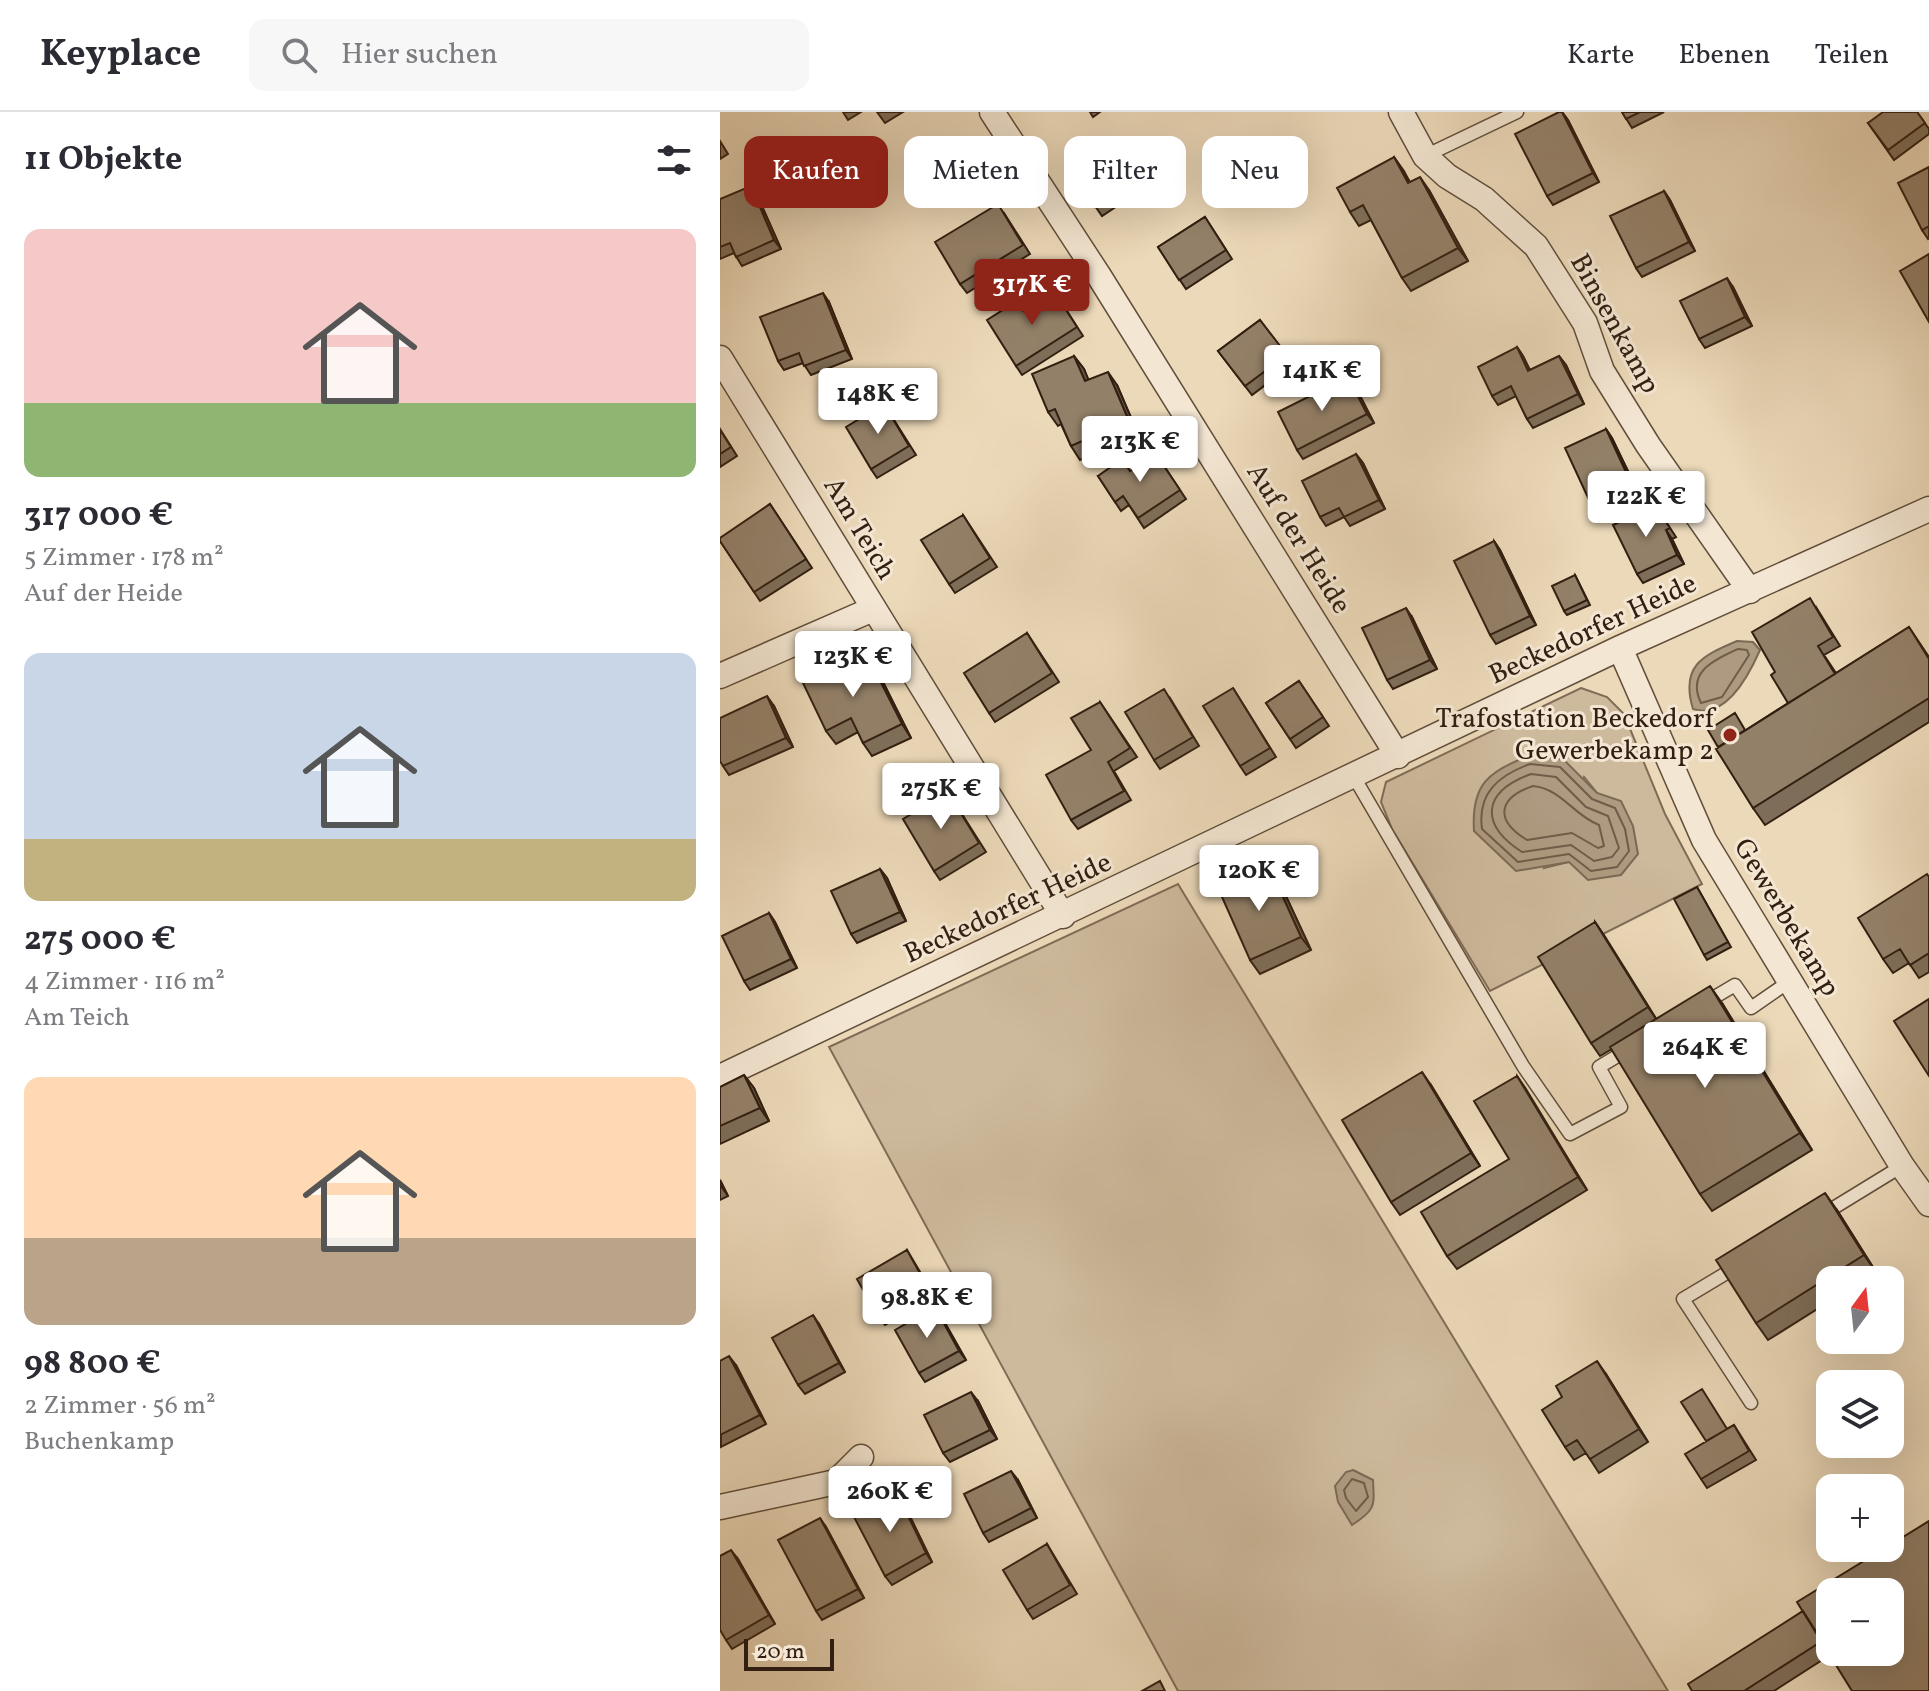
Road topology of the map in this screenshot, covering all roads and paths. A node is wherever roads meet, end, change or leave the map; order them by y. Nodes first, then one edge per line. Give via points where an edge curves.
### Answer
1 (992, 112) edge
2 (1401, 112) edge
3 (1517, 112) edge
4 (1425, 156) junction
5 (720, 358) edge
6 (1929, 509) edge
7 (1750, 591) junction
8 (873, 609) junction
9 (1620, 648) junction
10 (720, 676) edge
11 (1398, 756) junction
12 (1354, 777) junction
13 (1063, 916) junction
14 (1790, 981) junction
15 (1694, 1009) edge
16 (1640, 1042) edge
17 (720, 1077) edge
18 (1902, 1166) junction
19 (1929, 1204) edge
20 (1812, 1221) edge
21 (1747, 1260) edge
22 (1751, 1403) dead end
23 (861, 1457) dead end
24 (720, 1507) edge

1 - 11 street, Auf der Heide
2 - 4 street, Binsenkamp
3 - 4 lane
4 - 7 street, Binsenkamp via 1536,246 1585,323 1609,383
5 - 8 street, Am Teich
6 - 7 street, Beckedorfer Heide
7 - 9 street, Beckedorfer Heide
8 - 10 street, Am Teich
8 - 13 street, Am Teich
9 - 11 street, Beckedorfer Heide
9 - 14 street, Gewerbekamp via 1704,840
11 - 12 street, Beckedorfer Heide
12 - 13 street, Beckedorfer Heide
12 - 16 lane via 1523,1066 1570,1134 1621,1107 1599,1067
13 - 17 street, Beckedorfer Heide
14 - 15 lane via 1751,1008 1735,985
14 - 18 street, Gewerbekamp
18 - 19 street, Gewerbekamp
18 - 20 lane
21 - 22 lane via 1683,1299
23 - 24 street via 836,1482

